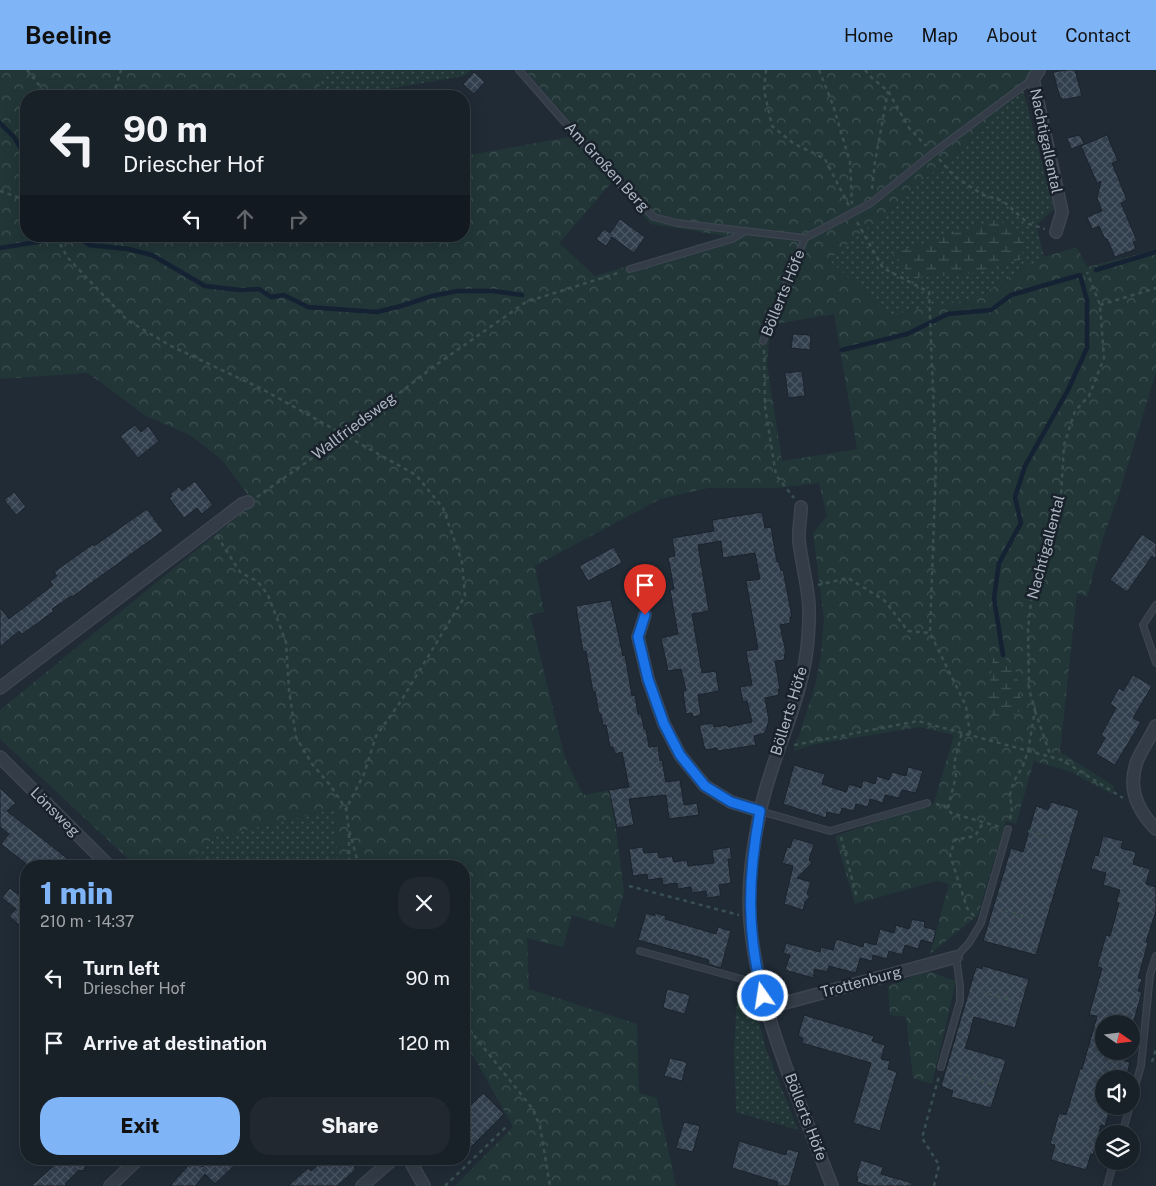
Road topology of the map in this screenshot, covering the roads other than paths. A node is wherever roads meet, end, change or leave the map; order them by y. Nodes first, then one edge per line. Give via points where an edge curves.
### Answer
1 (519, 70) edge
2 (1036, 74) edge
3 (744, 232) junction
4 (1056, 232) road end
5 (805, 238) junction
6 (630, 269) road end
7 (763, 341) road end
8 (248, 502) road end
9 (802, 507) road end
10 (1156, 604) edge
11 (645, 615) dead end
12 (1156, 663) edge
13 (0, 688) edge
14 (1156, 726) edge
15 (0, 758) edge
16 (927, 803) road end
17 (760, 811) junction
18 (1008, 828) road end
19 (1156, 829) edge
20 (103, 860) edge
21 (640, 951) dead end
22 (1156, 956) edge
23 (956, 957) junction
24 (760, 984) junction
25 (766, 1008) junction
26 (941, 1067) road end
27 (1140, 1070) edge
28 (132, 1165) edge
29 (386, 1165) edge
30 (412, 1165) edge
31 (1111, 1170) edge
32 (110, 1186) edge
33 (362, 1186) edge
34 (424, 1186) edge
35 (832, 1186) edge
36 (1107, 1186) edge

1 - 3 lane, Am Großen Berg via 620,185 654,217
2 - 4 street, Nachtigallental via 1062,212
2 - 5 lane via 871,203
3 - 5 lane, Am Großen Berg
3 - 6 lane via 732,239
5 - 7 lane, Böllerts Höfe
8 - 13 street
9 - 17 street, Böllerts Höfe via 799,539 808,599 808,639 801,681 767,779
10 - 12 lane via 1143,625
11 - 17 street via 638,637 648,679 664,724 680,755 705,786 731,802
14 - 19 street via 1137,762 1133,784 1138,806
15 - 20 street, Lönsweg
16 - 17 lane via 830,831
17 - 24 street, Böllerts Höfe via 750,877 750,918
18 - 23 lane via 981,924
21 - 24 lane
22 - 27 lane via 1150,975
23 - 25 street, Trottenburg
23 - 26 lane via 960,1001
24 - 25 street, Böllerts Höfe
25 - 35 street, Böllerts Höfe
28 - 32 street
29 - 33 street
30 - 34 street
31 - 36 lane

